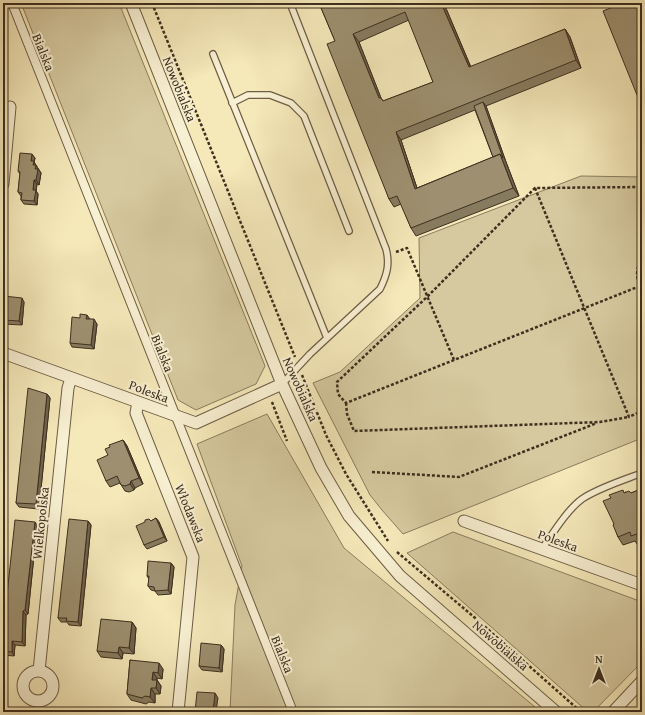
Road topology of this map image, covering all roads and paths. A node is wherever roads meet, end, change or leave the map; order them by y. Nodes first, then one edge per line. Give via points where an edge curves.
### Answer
1 (12, 3) edge
2 (130, 3) edge
3 (152, 3) edge
4 (290, 3) edge
5 (213, 54) dead end
6 (232, 103) junction
7 (10, 107) dead end
8 (3, 184) edge
9 (535, 188) junction
10 (642, 188) edge
11 (349, 231) dead end
12 (388, 255) junction
13 (642, 257) edge
14 (640, 286) junction
15 (642, 289) edge
16 (428, 296) junction
17 (584, 308) junction
18 (327, 338) junction
19 (3, 353) edge
20 (454, 360) junction
21 (299, 367) junction
22 (71, 378) junction
23 (282, 384) junction
24 (138, 402) junction
25 (272, 402) dead end
26 (346, 403) junction
27 (642, 411) edge
28 (175, 416) junction
29 (629, 417) junction
30 (600, 422) junction
31 (287, 441) dead end
32 (372, 472) dead end
33 (642, 473) edge
34 (464, 521) dead end
35 (542, 549) junction
36 (642, 585) edge
37 (39, 671) junction
38 (642, 681) edge
39 (36, 707) edge
40 (178, 712) edge
41 (293, 712) edge
42 (556, 712) edge
43 (581, 712) edge
44 (613, 712) edge

1 - 28 street, Bialska
2 - 23 street, Nowobialska
3 - 21 path
4 - 12 lane
5 - 6 lane
6 - 11 lane via 248,95 270,95 291,104 304,116
6 - 18 lane
7 - 8 street
9 - 10 path
9 - 16 path
9 - 17 path
12 - 16 path via 407,248
12 - 18 lane via 387,275 380,289
13 - 14 path via 637,268
14 - 15 path
14 - 17 path
16 - 20 path
16 - 26 path via 337,382 338,394
17 - 20 path
17 - 29 path
18 - 21 lane
19 - 22 street, Poleska
20 - 26 path
21 - 23 lane
21 - 43 path via 326,434 346,474 392,547
22 - 24 street, Poleska
22 - 37 street, Wielkopolska
23 - 28 street, Poleska via 196,423
23 - 42 street, Nowobialska via 321,468 349,516 381,555 400,576
24 - 28 street, Poleska
24 - 40 street, Włodawska via 136,414 193,557
25 - 31 path
26 - 30 path via 354,432
27 - 29 path
28 - 41 street, Bialska
29 - 30 path
30 - 32 path via 459,477
33 - 35 lane via 582,499 569,512
34 - 35 street, Poleska
35 - 36 street, Poleska
37 - 39 street via 26,676 23,685 25,694
37 - 39 street via 52,679 53,690
38 - 44 street

